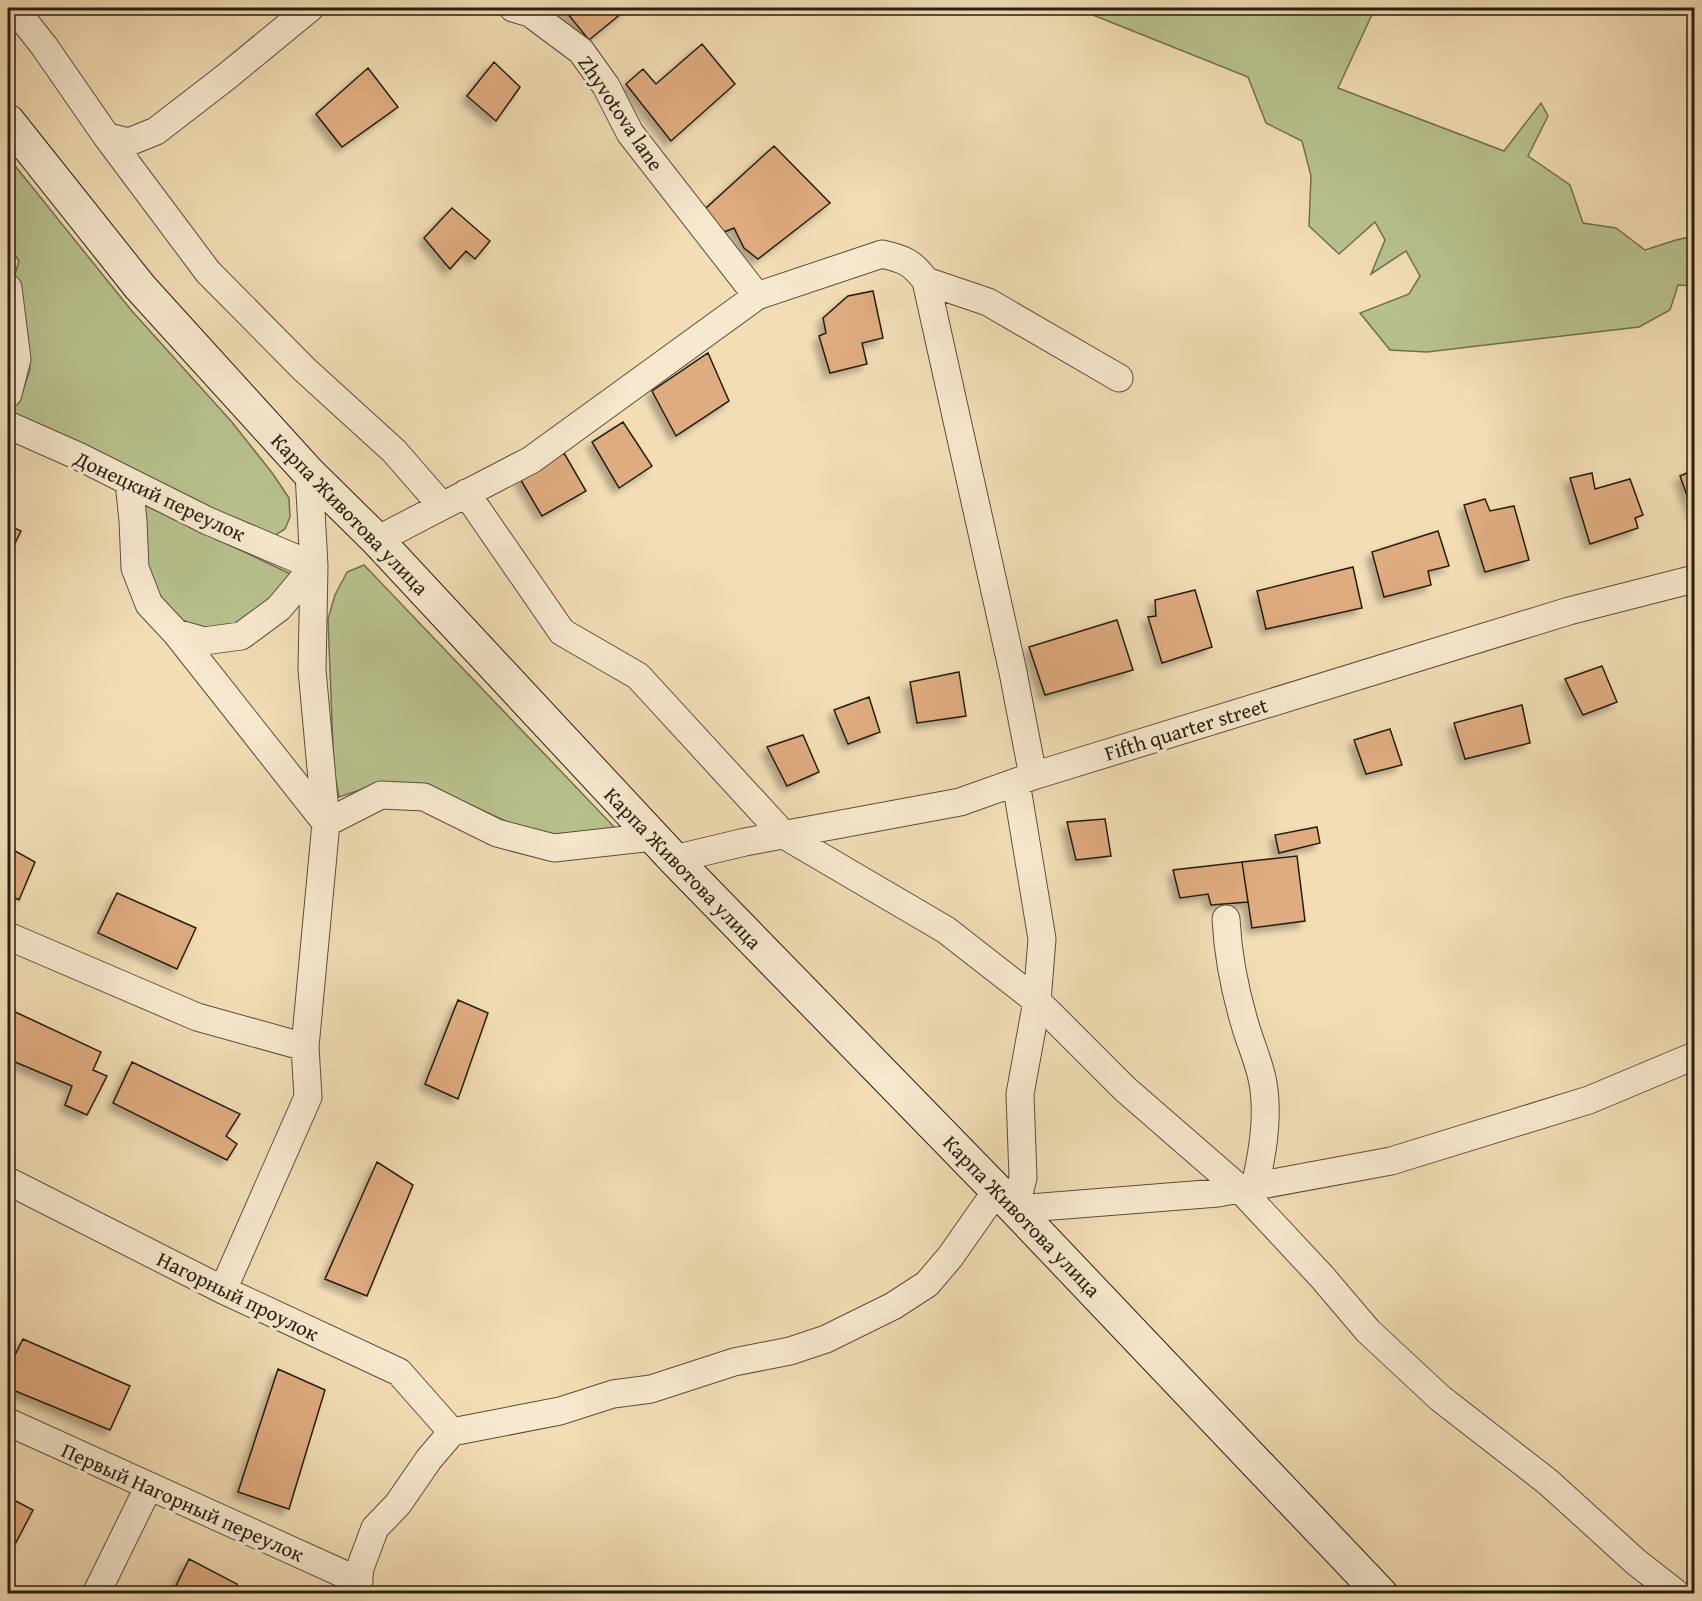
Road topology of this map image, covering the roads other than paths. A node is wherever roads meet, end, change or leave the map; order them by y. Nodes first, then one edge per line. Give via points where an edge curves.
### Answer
1 (14, 8) edge
2 (310, 8) edge
3 (513, 8) edge
4 (8, 121) edge
5 (107, 137) junction
6 (926, 280) junction
7 (8, 288) edge
8 (757, 296) junction
9 (1119, 378) dead end
10 (8, 394) edge
11 (8, 425) edge
12 (309, 473) junction
13 (129, 482) junction
14 (466, 493) junction
15 (442, 506) junction
16 (377, 540) junction
17 (314, 566) junction
18 (1695, 579) edge
19 (176, 633) junction
20 (1025, 779) junction
21 (326, 823) junction
22 (783, 835) junction
23 (663, 848) junction
24 (1226, 919) dead end
25 (8, 936) edge
26 (1037, 1000) junction
27 (305, 1047) junction
28 (1695, 1056) edge
29 (8, 1181) edge
30 (1247, 1188) junction
31 (1006, 1199) junction
32 (223, 1290) junction
33 (8, 1422) edge
34 (452, 1432) junction
35 (148, 1486) junction
36 (358, 1587) edge
37 (96, 1593) edge
38 (1382, 1593) edge
39 (1677, 1593) edge

1 - 5 street
2 - 5 street via 156,130 129,142
3 - 8 street, Zhyvotova lane via 530,14 581,51 606,86 630,132
4 - 12 main road, Карпа Животова улица via 140,287
5 - 15 street via 208,272 304,369 394,451
6 - 8 street via 903,259 882,254
6 - 9 street via 988,302
6 - 20 street via 1013,672
7 - 10 street via 17,359
8 - 14 street via 531,460
11 - 13 street, Донецкий переулок
12 - 16 main road, Карпа Животова улица
12 - 17 street
13 - 17 street, Донецкий переулок
13 - 19 street via 135,568 149,604
14 - 15 street
14 - 22 street via 562,632 638,676
15 - 16 street
16 - 23 main road, Карпа Животова улица
17 - 19 street via 279,608 241,636 204,642
17 - 21 street via 312,669
18 - 20 street, Fifth quarter street via 1569,611
19 - 21 street
20 - 22 street, Fifth quarter street via 960,802
20 - 26 street via 1042,939
21 - 23 street, Fifth quarter street via 381,795 424,797 497,833 554,848
21 - 27 street
22 - 23 street, Fifth quarter street
22 - 26 street via 946,930
23 - 31 main road, Карпа Животова улица
24 - 30 street via 1228,958 1264,1089 1262,1157
25 - 27 street via 198,1017
26 - 30 street via 1125,1089
26 - 31 street via 1020,1094 1023,1178
27 - 32 street via 308,1097
28 - 30 street via 1589,1100 1391,1161
29 - 32 street, Нагорный проулок
30 - 31 street via 1218,1193
30 - 39 street via 1368,1331 1440,1398 1548,1482 1636,1562
31 - 34 street via 927,1284 893,1306 826,1339 734,1362 651,1389 613,1394 560,1411
31 - 38 main road, Карпа Животова улица
32 - 34 street, Нагорный проулок via 399,1372
33 - 35 street, Первый Нагорный переулок
34 - 36 street via 375,1528 360,1568
35 - 36 street, Первый Нагорный переулок
35 - 37 street

